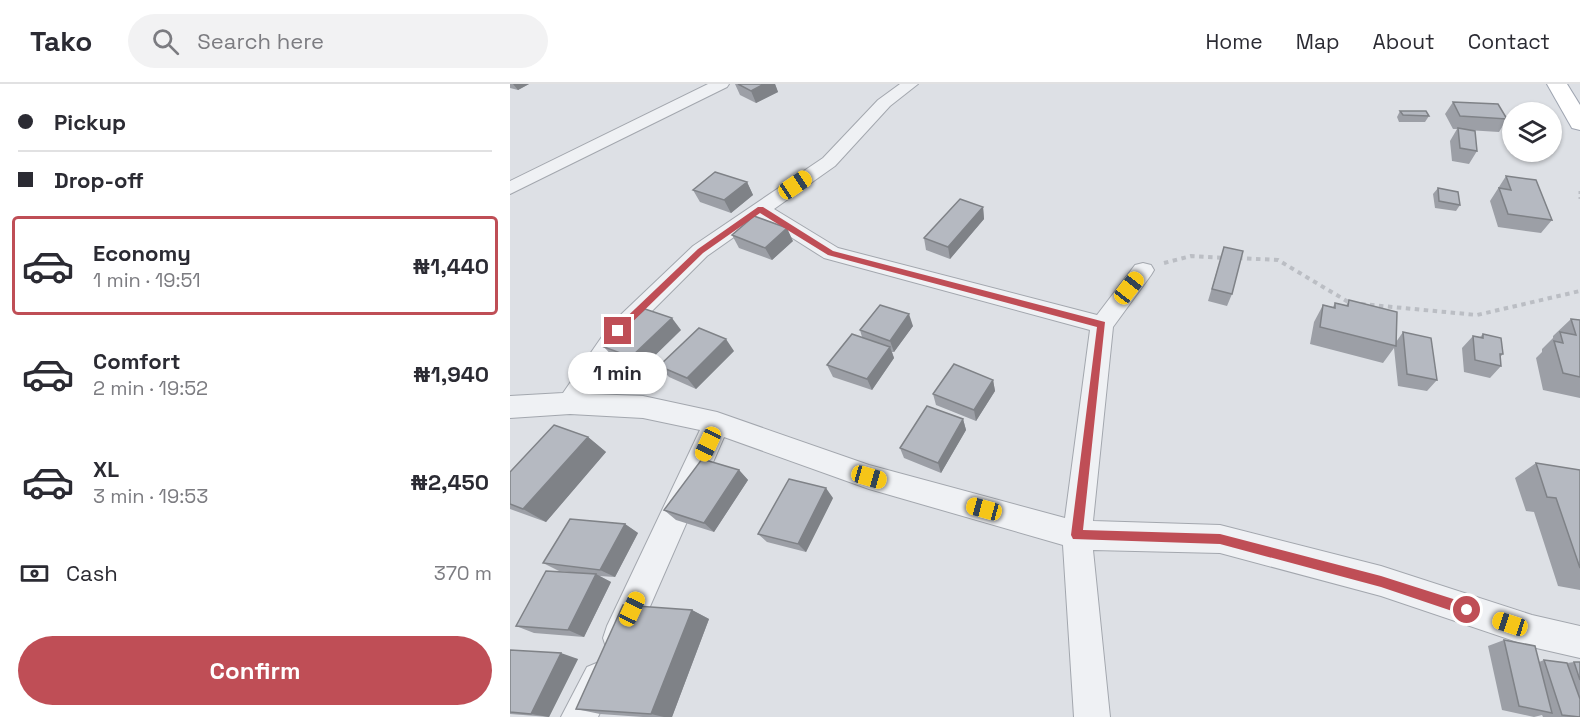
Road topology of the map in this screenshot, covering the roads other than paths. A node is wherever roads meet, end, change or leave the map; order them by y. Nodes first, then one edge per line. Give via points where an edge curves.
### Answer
1 (721, 84) edge
2 (910, 84) edge
3 (1557, 84) edge
4 (1580, 123) edge
5 (510, 188) edge
6 (760, 209) junction
7 (1143, 270) road end
8 (1102, 325) junction
9 (570, 403) junction
10 (510, 407) edge
11 (717, 423) junction
12 (1077, 535) junction
13 (1580, 642) edge
14 (579, 717) edge
15 (1092, 717) edge

1 - 5 street
2 - 6 street via 884,103 829,162
3 - 4 main road
6 - 8 street via 831,253
6 - 9 street via 700,251 618,331
7 - 8 street
8 - 12 street
9 - 10 street
9 - 11 street via 643,407
11 - 12 street via 869,477
11 - 14 street
12 - 13 street via 1220,539 1381,581 1532,631
12 - 15 street

